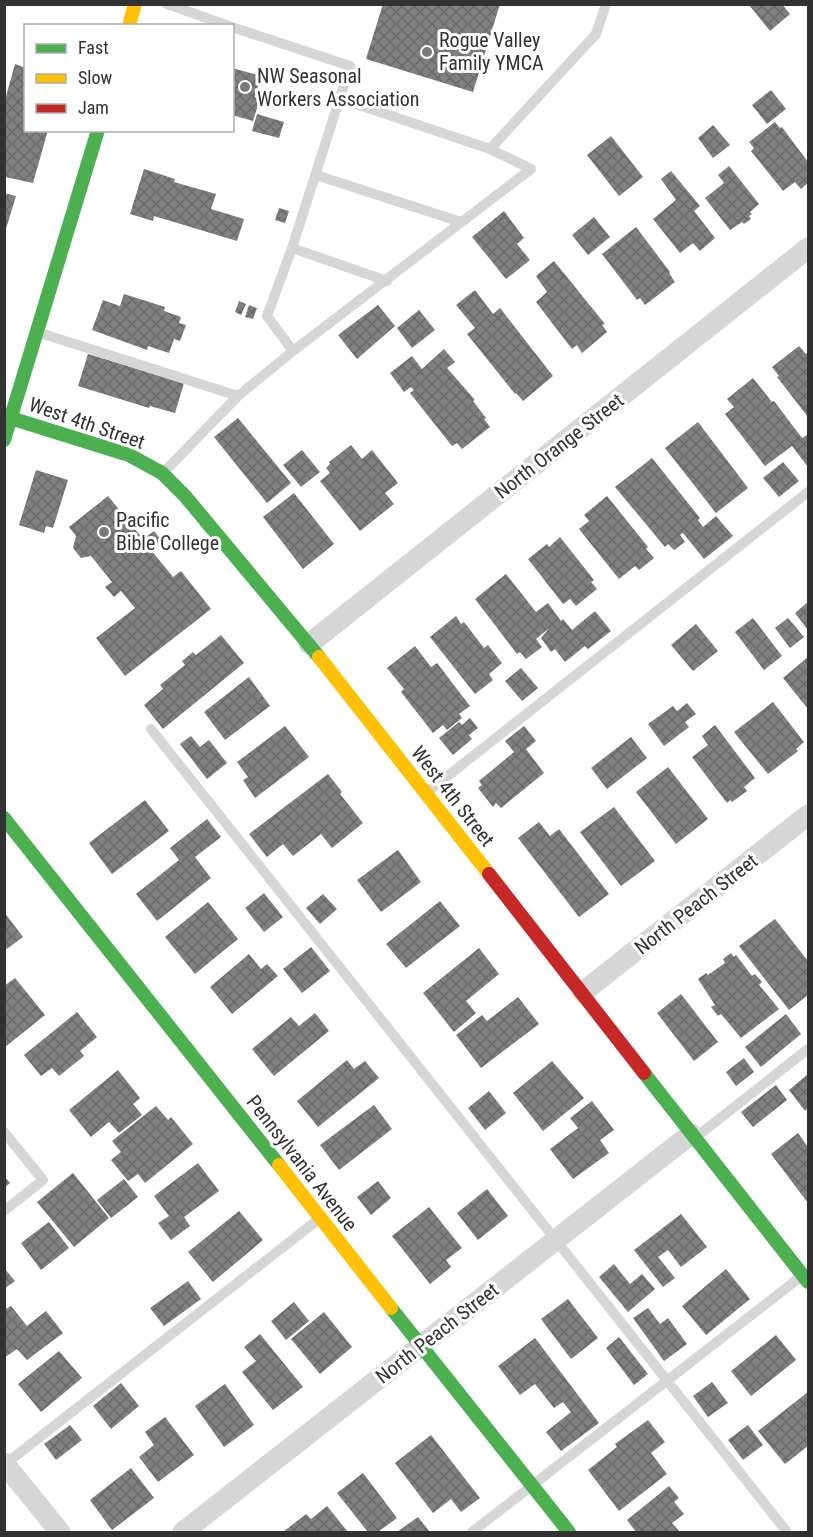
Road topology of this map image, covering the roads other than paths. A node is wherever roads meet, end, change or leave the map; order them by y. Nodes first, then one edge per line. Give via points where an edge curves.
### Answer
1 (135, 4) edge
2 (167, 4) edge
3 (606, 4) edge
4 (130, 24) edge
5 (225, 24) edge
6 (234, 27) edge
7 (341, 99) junction
8 (97, 132) edge
9 (490, 149) junction
10 (316, 175) junction
11 (461, 222) junction
12 (292, 248) junction
13 (808, 248) edge
14 (387, 281) junction
15 (37, 332) junction
16 (293, 351) junction
17 (238, 396) junction
18 (8, 417) edge
19 (4, 440) edge
20 (162, 473) junction
21 (808, 492) edge
22 (309, 644) junction
23 (151, 729) dead end
24 (426, 793) junction
25 (808, 815) edge
26 (4, 818) edge
27 (583, 992) junction
28 (808, 1049) edge
29 (4, 1132) edge
30 (693, 1136) junction
31 (4, 1210) edge
32 (321, 1218) junction
33 (556, 1240) junction
34 (807, 1276) edge
35 (422, 1346) junction
36 (667, 1381) junction
37 (5, 1464) edge
38 (532, 1486) junction
39 (60, 1533) edge
40 (183, 1533) edge
41 (472, 1533) edge
42 (569, 1533) edge
43 (787, 1533) edge

1 - 4 street
2 - 5 lane
3 - 9 lane via 596,34
6 - 7 lane via 350,66
7 - 9 lane
7 - 10 lane
8 - 15 street
9 - 11 lane via 531,169
10 - 11 lane
10 - 12 lane
11 - 14 lane
12 - 14 lane
12 - 16 lane via 267,316
13 - 22 street, North Orange Street
14 - 16 lane
15 - 17 lane
15 - 18 street
16 - 17 lane
17 - 20 lane
18 - 19 street
18 - 20 street, West 4th Street via 129,455
20 - 22 street, West 4th Street
21 - 24 lane
22 - 24 street, West 4th Street
23 - 33 lane
24 - 27 street, West 4th Street
25 - 27 street, North Peach Street
26 - 32 street, Pennsylvania Avenue
27 - 30 street, West 4th Street
28 - 30 lane
29 - 31 lane via 43,1180
30 - 33 street, North Peach Street
30 - 34 street, West 4th Street
32 - 35 street, Pennsylvania Avenue
32 - 37 lane
33 - 35 street, North Peach Street
33 - 36 lane
34 - 36 lane
35 - 38 street, Pennsylvania Avenue
35 - 40 street, North Peach Street
36 - 38 lane
36 - 43 lane
37 - 39 street
38 - 41 lane
38 - 42 street, Pennsylvania Avenue

